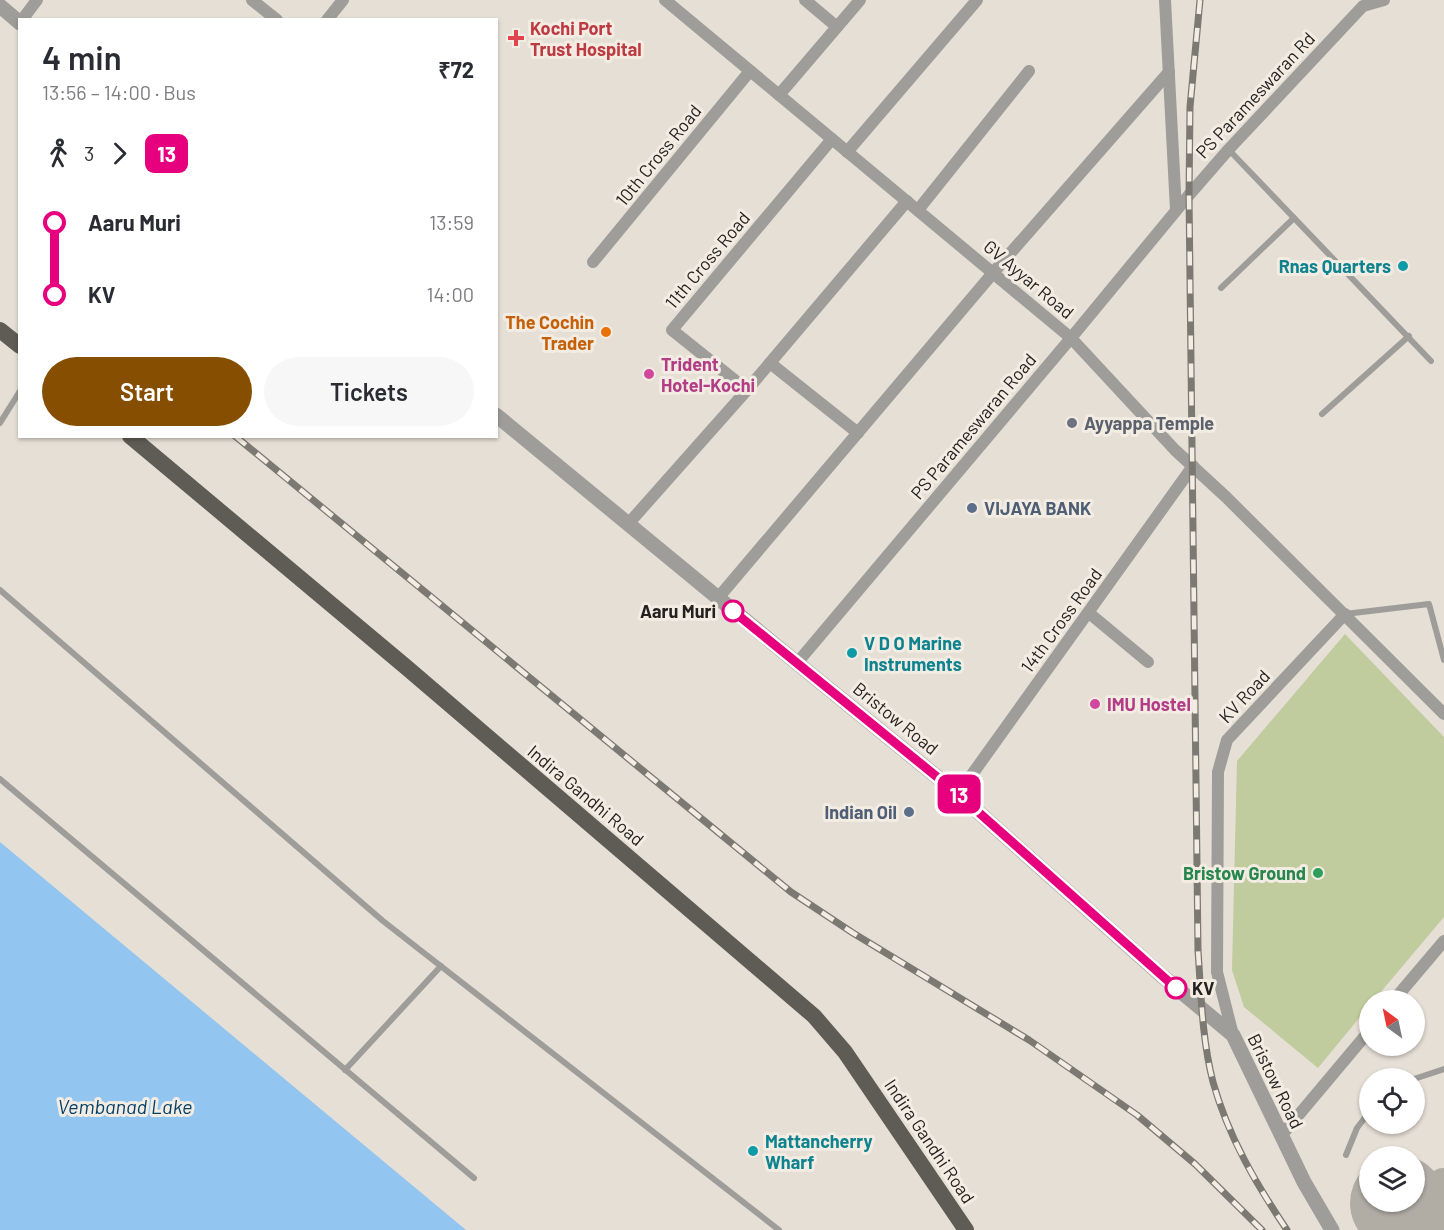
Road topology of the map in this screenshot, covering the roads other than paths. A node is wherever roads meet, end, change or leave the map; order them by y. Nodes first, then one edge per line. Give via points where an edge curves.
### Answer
1 (37, 0) edge
2 (252, 0) edge
3 (343, 0) edge
4 (665, 0) edge
5 (805, 0) edge
6 (860, 0) edge
7 (976, 0) edge
8 (1165, 0) edge
9 (1384, 0) edge
10 (1363, 3) edge
11 (0, 6) edge
12 (23, 18) edge
13 (274, 18) edge
14 (329, 18) edge
15 (18, 19) edge
16 (837, 27) junction
17 (750, 71) junction
18 (1029, 71) dead end
19 (1169, 72) junction
20 (779, 95) junction
21 (832, 139) junction
22 (1229, 149) junction
23 (848, 152) junction
24 (907, 201) junction
25 (918, 210) junction
26 (1176, 210) junction
27 (1294, 218) junction
28 (593, 262) dead end
29 (993, 273) junction
30 (1221, 288) dead end
31 (0, 330) edge
32 (1409, 336) junction
33 (1071, 338) junction
34 (18, 344) edge
35 (1431, 361) dead end
36 (770, 363) junction
37 (747, 390) junction
38 (18, 394) edge
39 (1322, 414) dead end
40 (498, 417) edge
41 (0, 423) edge
42 (858, 433) junction
43 (131, 438) edge
44 (1193, 466) junction
45 (629, 523) junction
46 (0, 590) edge
47 (717, 598) junction
48 (1089, 613) junction
49 (1345, 614) junction
50 (1444, 660) edge
51 (1148, 662) dead end
52 (797, 663) junction
53 (1444, 714) edge
54 (0, 779) edge
55 (958, 794) junction
56 (1444, 941) edge
57 (441, 966) junction
58 (1402, 990) edge
59 (1233, 1035) junction
60 (1359, 1043) edge
61 (1444, 1069) edge
62 (345, 1070) junction
63 (1425, 1075) edge
64 (1359, 1125) edge
65 (1281, 1136) junction
66 (1346, 1155) dead end
67 (474, 1178) dead end
68 (779, 1230) edge
69 (966, 1230) edge
70 (1332, 1230) edge

1 - 12 street
2 - 13 street
3 - 14 street
4 - 17 street, GV Ayyar Road
5 - 16 street
6 - 16 street
7 - 23 street
8 - 19 street
9 - 10 street
10 - 22 street, PS Parameswaran Rd
11 - 15 street
16 - 20 street
17 - 20 street, GV Ayyar Road
17 - 28 street, 10th Cross Road
18 - 25 street
19 - 26 street
19 - 29 street
20 - 21 street, GV Ayyar Road
21 - 23 street, GV Ayyar Road
21 - 37 street, 11th Cross Road via 672,330
22 - 26 street, PS Parameswaran Rd
22 - 27 lane
23 - 24 street, GV Ayyar Road
24 - 25 street, GV Ayyar Road
24 - 36 street
25 - 29 street, GV Ayyar Road
26 - 33 street, PS Parameswaran Road
27 - 30 lane
27 - 32 lane
29 - 33 street, GV Ayyar Road
29 - 42 street
31 - 34 highway
32 - 35 lane
32 - 39 lane
33 - 44 street, GV Ayyar Road
33 - 52 street, PS Parameswaran Road
36 - 37 street
36 - 42 street
37 - 45 street
38 - 41 lane
40 - 45 street, Bristow Road
42 - 47 street
43 - 69 highway, Indira Gandhi Road via 814,1016 845,1052
44 - 48 street, 14th Cross Road
44 - 49 street, GV Ayyar Road
45 - 47 street, Bristow Road
46 - 57 lane via 383,921
47 - 52 street, Bristow Road
48 - 51 street
48 - 55 street, 14th Cross Road
49 - 50 lane via 1429,604
49 - 53 street
49 - 59 street, KV Road via 1227,740 1218,772 1217,972
52 - 55 street, Bristow Road
54 - 62 lane
55 - 59 street, Bristow Road
56 - 58 street
57 - 62 lane
57 - 68 lane
59 - 65 street, Bristow Road
60 - 65 street
61 - 63 lane
62 - 67 lane
64 - 66 lane
65 - 70 street, Bristow Road

